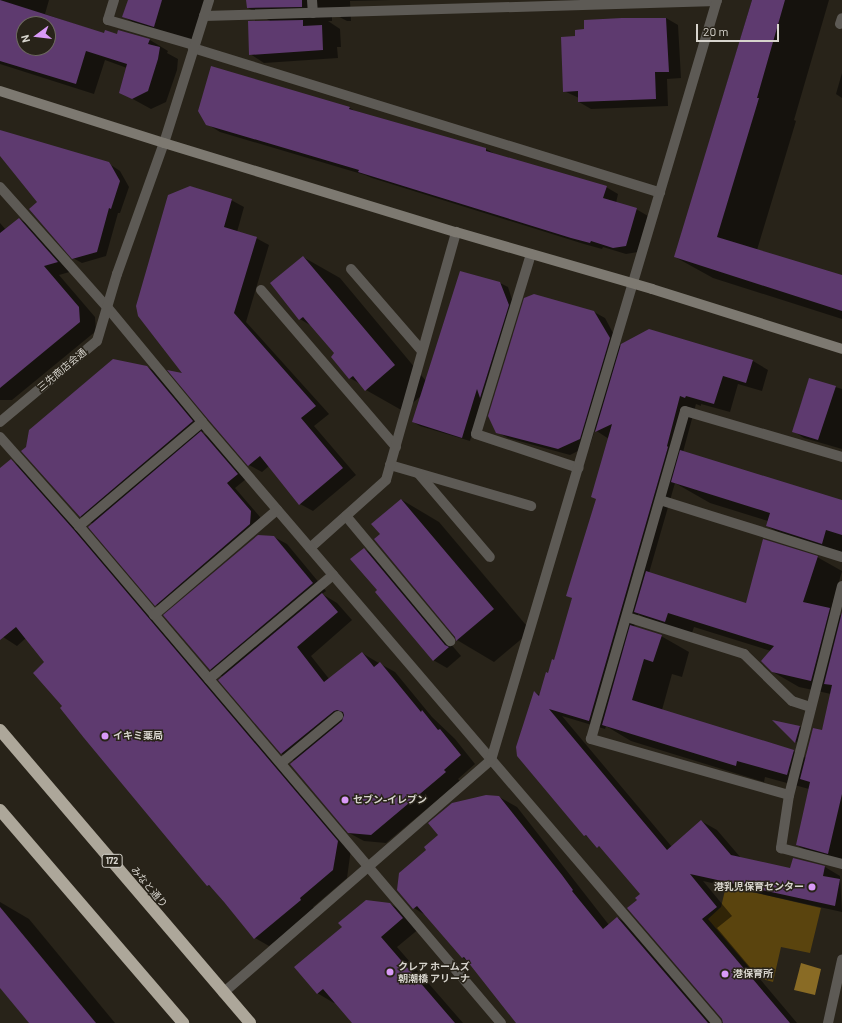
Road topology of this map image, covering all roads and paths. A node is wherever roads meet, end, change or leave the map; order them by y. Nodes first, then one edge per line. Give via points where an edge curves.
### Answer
1 (114, 0) edge
2 (209, 0) edge
3 (312, 0) edge
4 (717, 0) edge
5 (313, 13) junction
6 (204, 16) junction
7 (194, 47) junction
8 (0, 91) edge
9 (164, 143) junction
10 (0, 187) edge
11 (660, 193) junction
12 (456, 232) junction
13 (530, 254) junction
14 (351, 269) dead end
15 (634, 284) junction
16 (261, 290) dead end
17 (107, 307) junction
18 (842, 349) edge
19 (422, 351) junction
20 (0, 422) edge
21 (202, 422) junction
22 (0, 437) edge
23 (396, 447) junction
24 (842, 457) edge
25 (390, 465) junction
26 (579, 468) junction
27 (419, 474) junction
28 (660, 500) junction
29 (531, 506) dead end
30 (277, 510) junction
31 (346, 516) junction
32 (79, 526) junction
33 (310, 548) junction
34 (490, 557) dead end
35 (842, 557) edge
36 (333, 576) junction
37 (842, 586) edge
38 (154, 615) junction
39 (627, 617) junction
40 (450, 641) dead end
41 (208, 679) junction
42 (811, 707) junction
43 (338, 716) dead end
44 (0, 730) edge
45 (491, 760) junction
46 (281, 763) junction
47 (789, 795) junction
48 (0, 810) edge
49 (842, 864) edge
50 (368, 868) junction
51 (842, 960) edge
52 (223, 993) junction
53 (183, 1023) edge
54 (250, 1023) edge
55 (501, 1023) edge
56 (717, 1023) edge
57 (828, 1023) edge

1 - 7 street via 108,20
2 - 6 street, 三先商店会通
3 - 5 street
4 - 5 street
4 - 11 street
5 - 6 street
6 - 7 street, 三先商店会通
7 - 9 street, 三先商店会通
7 - 11 street
8 - 9 street
9 - 12 street
9 - 17 street, 三先商店会通
10 - 17 street
11 - 15 street
12 - 13 street
12 - 19 street
13 - 15 street
13 - 26 street via 476,434
14 - 19 street
15 - 18 street
15 - 26 street
16 - 23 street
17 - 20 street, 三先商店会通 via 97,341
17 - 21 street
19 - 23 street
21 - 30 street
21 - 32 street
22 - 32 street
23 - 25 street
24 - 28 street via 686,411
25 - 27 street
25 - 31 street via 386,480
26 - 45 street
27 - 29 street
27 - 34 street
28 - 35 street
28 - 39 street
30 - 33 street
30 - 38 street
31 - 33 street
31 - 40 street
32 - 38 street
33 - 36 street
36 - 41 street
36 - 45 street
37 - 42 street
38 - 41 street
39 - 42 street via 744,654 792,701
39 - 47 street via 591,739
41 - 46 street
42 - 47 street
43 - 46 street
44 - 52 highway, みなと通り / 172
45 - 50 street
45 - 56 street
46 - 50 street
47 - 49 street via 781,848
48 - 53 highway
50 - 52 street
50 - 55 street
51 - 57 street
52 - 54 highway, みなと通り / 172

